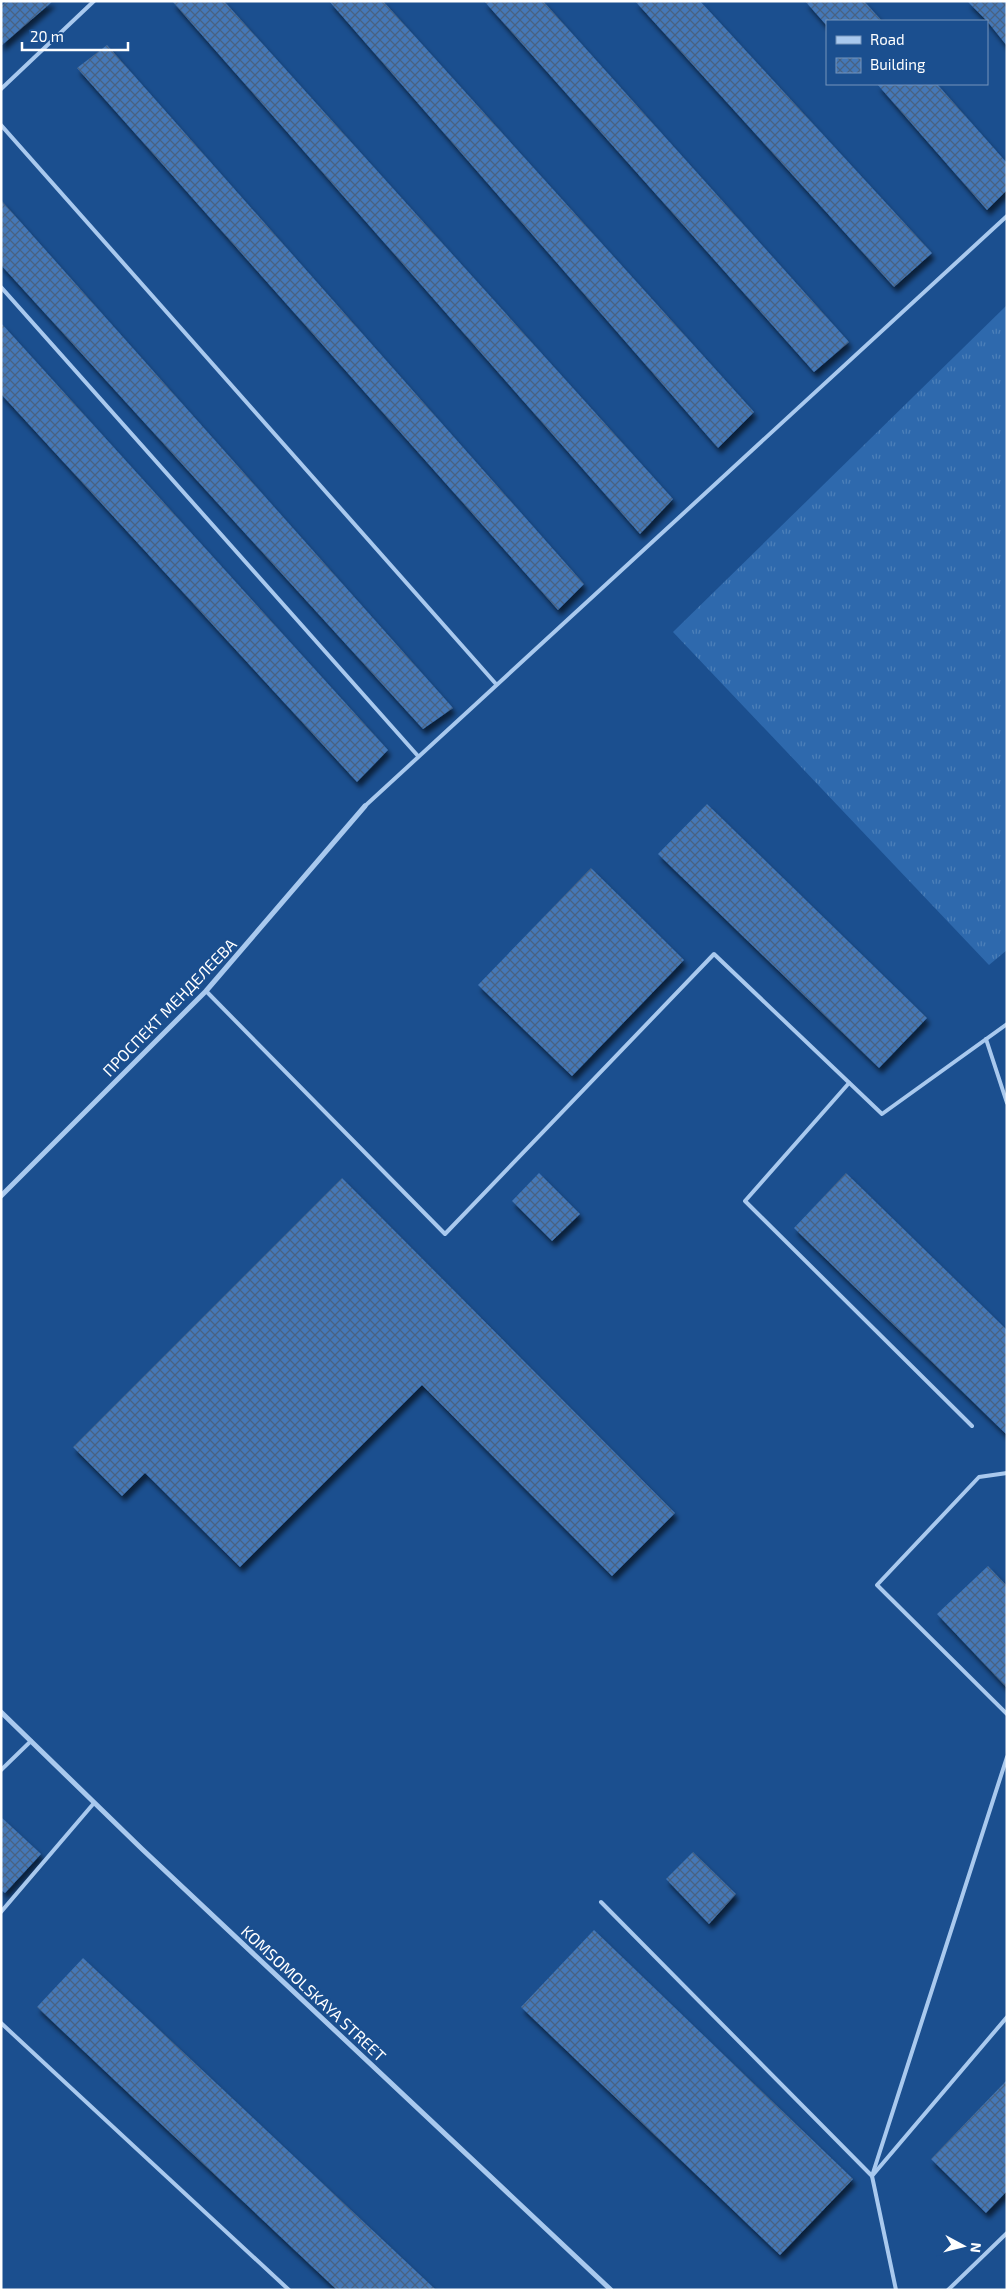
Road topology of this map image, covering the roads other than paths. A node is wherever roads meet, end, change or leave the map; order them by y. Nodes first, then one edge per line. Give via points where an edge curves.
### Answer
1 (94, 1) edge
2 (1, 89) edge
3 (1, 125) edge
4 (1007, 216) edge
5 (1, 287) edge
6 (496, 684) junction
7 (418, 756) junction
8 (365, 806) joint
9 (206, 991) junction
10 (1007, 1024) edge
11 (986, 1039) junction
12 (850, 1083) junction
13 (1007, 1103) edge
14 (1, 1196) edge
15 (972, 1426) dead end
16 (1007, 1473) edge
17 (1, 1712) edge
18 (1007, 1714) edge
19 (31, 1741) junction
20 (1007, 1757) edge
21 (1, 1770) edge
22 (94, 1803) junction
23 (601, 1902) dead end
24 (1, 1912) edge
25 (1007, 2018) edge
26 (1, 2023) edge
27 (872, 2176) junction
28 (1007, 2233) edge
29 (289, 2290) edge
30 (611, 2290) edge
31 (896, 2290) edge
32 (948, 2290) edge

1 - 2 lane
3 - 6 lane
4 - 6 lane
5 - 7 lane
6 - 7 lane
7 - 8 lane
8 - 9 street, ПРОСПЕКТ МЕНДЕЛЕЕВА
9 - 12 lane via 445,1234 714,954
9 - 14 street, ПРОСПЕКТ МЕНДЕЛЕЕВА
10 - 11 lane
11 - 12 lane via 882,1114
11 - 13 lane
12 - 15 lane via 746,1201
16 - 18 lane via 979,1477 877,1585
17 - 19 street, KOMSOMOLSKAYA STREET
19 - 21 lane
19 - 22 street, KOMSOMOLSKAYA STREET
20 - 27 lane
22 - 24 lane
22 - 30 street, KOMSOMOLSKAYA STREET
23 - 27 lane
25 - 27 lane
26 - 29 lane
27 - 31 lane
28 - 32 lane

